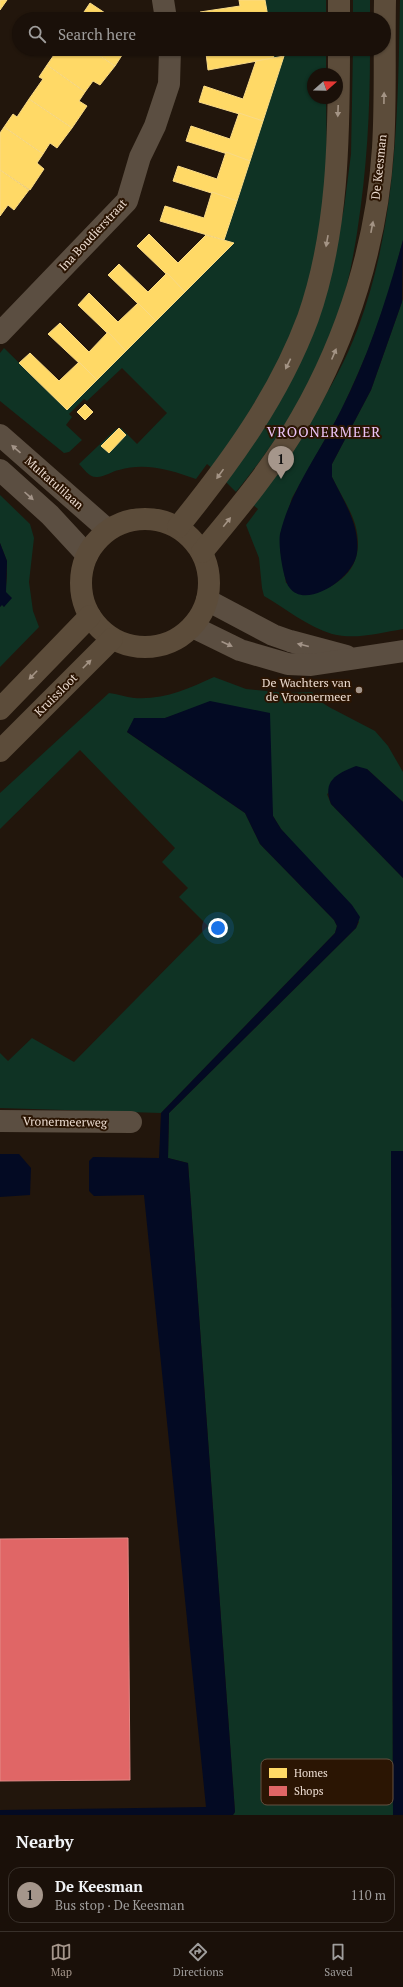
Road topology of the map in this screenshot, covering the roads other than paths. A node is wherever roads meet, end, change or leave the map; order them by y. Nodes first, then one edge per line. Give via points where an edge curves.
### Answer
1 (163, 0) edge
2 (339, 0) edge
3 (385, 0) edge
4 (165, 12) edge
5 (339, 12) edge
6 (385, 12) edge
7 (170, 56) edge
8 (339, 56) edge
9 (384, 56) edge
10 (0, 333) edge
11 (0, 436) edge
12 (0, 470) edge
13 (178, 527) junction
14 (108, 530) junction
15 (202, 552) junction
16 (87, 555) junction
17 (207, 600) junction
18 (90, 616) junction
19 (192, 627) junction
20 (112, 639) junction
21 (403, 650) edge
22 (354, 658) junction
23 (0, 709) edge
24 (0, 751) edge
25 (0, 1121) edge
26 (131, 1122) dead end

1 - 4 street
2 - 5 street
6 -> 3 street, De Keesman
7 - 10 street, Ina Boudierstraat via 169,84 155,126 140,157 127,201
8 -> 13 street via 332,210 326,250 308,316 289,363 256,422 210,488
15 -> 9 street, De Keesman via 268,469 300,419 328,367 352,306 369,241 380,174 383,148
14 -> 11 street, Multatulilaan
12 -> 16 street via 50,515
13 - 14 street via 145,518 122,523
13 - 15 street
14 - 16 street
15 - 17 street via 210,585
16 - 18 street via 82,570 81,586 83,602
17 - 19 street
22 -> 17 street via 273,635
18 - 20 street
18 -> 23 street
19 - 20 street via 174,639 145,647
19 -> 22 street via 240,650 278,663 311,665
24 -> 20 street, Kruissloot
21 - 22 street
25 - 26 street, Vronermeerweg

